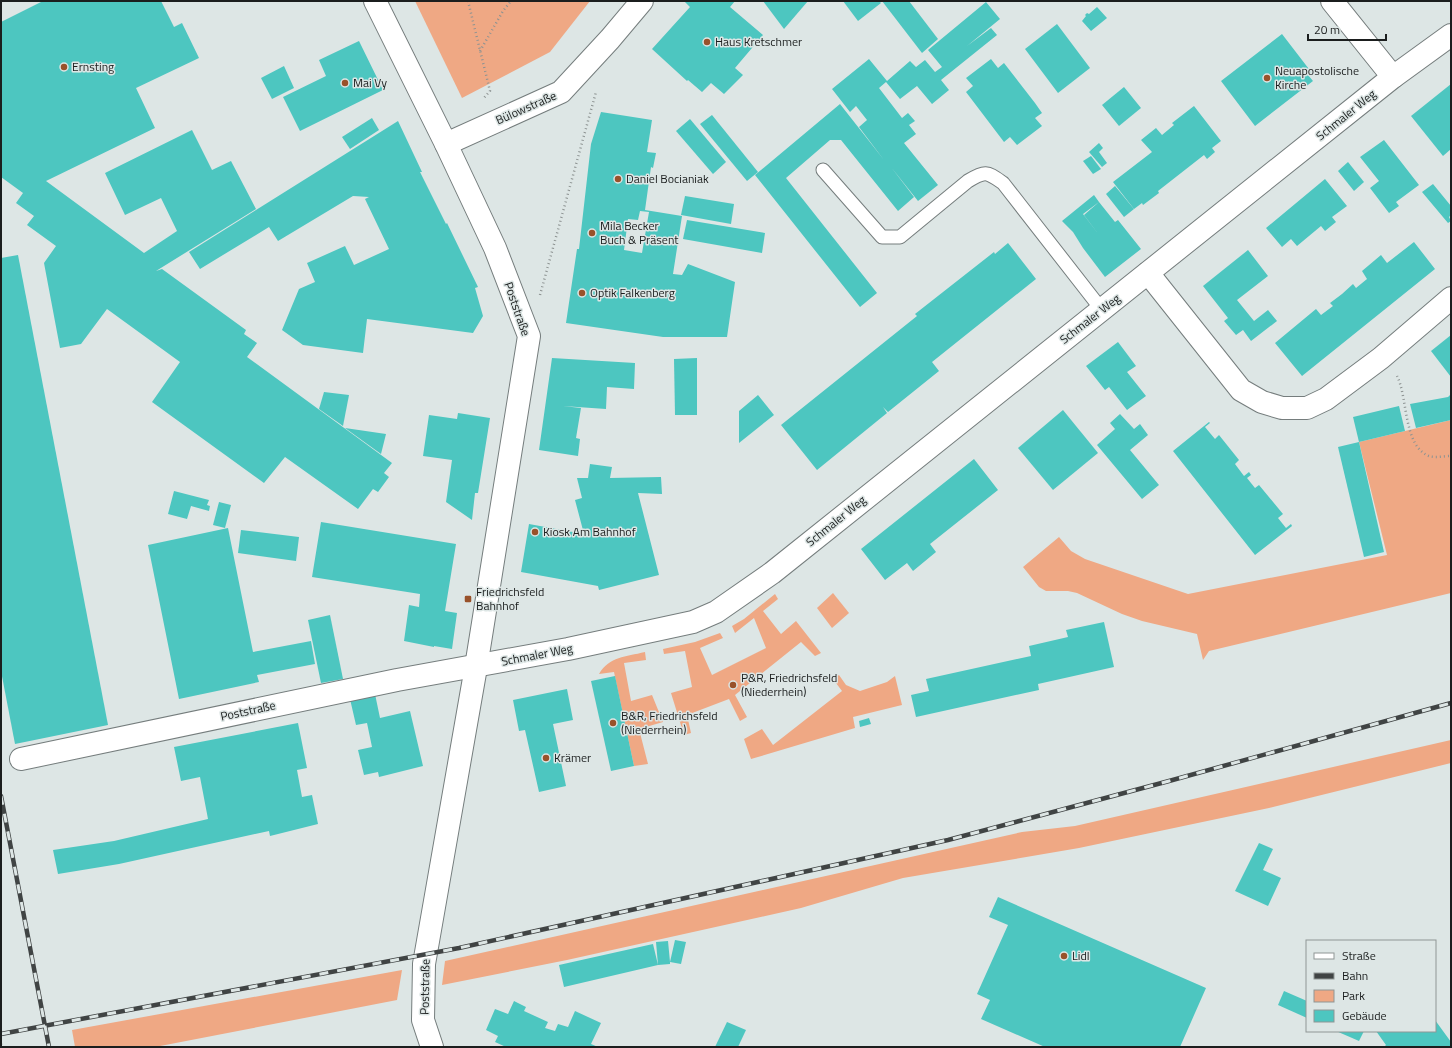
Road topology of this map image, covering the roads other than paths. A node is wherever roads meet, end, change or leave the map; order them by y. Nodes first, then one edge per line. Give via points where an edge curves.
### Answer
1 (375, 1) edge
2 (642, 1) edge
3 (1332, 1) edge
4 (1451, 35) edge
5 (1393, 77) junction
6 (446, 144) junction
7 (823, 170) dead end
8 (1148, 273) junction
9 (1451, 298) edge
10 (1102, 310) junction
11 (476, 667) junction
12 (21, 759) dead end
13 (432, 1047) edge

1 - 6 street, Poststraße
2 - 6 street, Bülowstraße via 561,92
3 - 5 street
4 - 5 street, Schmaler Weg
5 - 8 street, Schmaler Weg
6 - 11 street, Poststraße via 495,248 529,336
7 - 10 lane via 882,238 900,237 968,181 979,174 989,173 1003,183
8 - 9 street via 1241,390 1262,402 1282,408 1307,408 1326,399 1380,358
8 - 10 street, Schmaler Weg
10 - 11 street, Schmaler Weg via 772,572 716,612 693,622
11 - 12 street, Poststraße via 397,680
11 - 13 street, Poststraße via 424,964 424,1020

